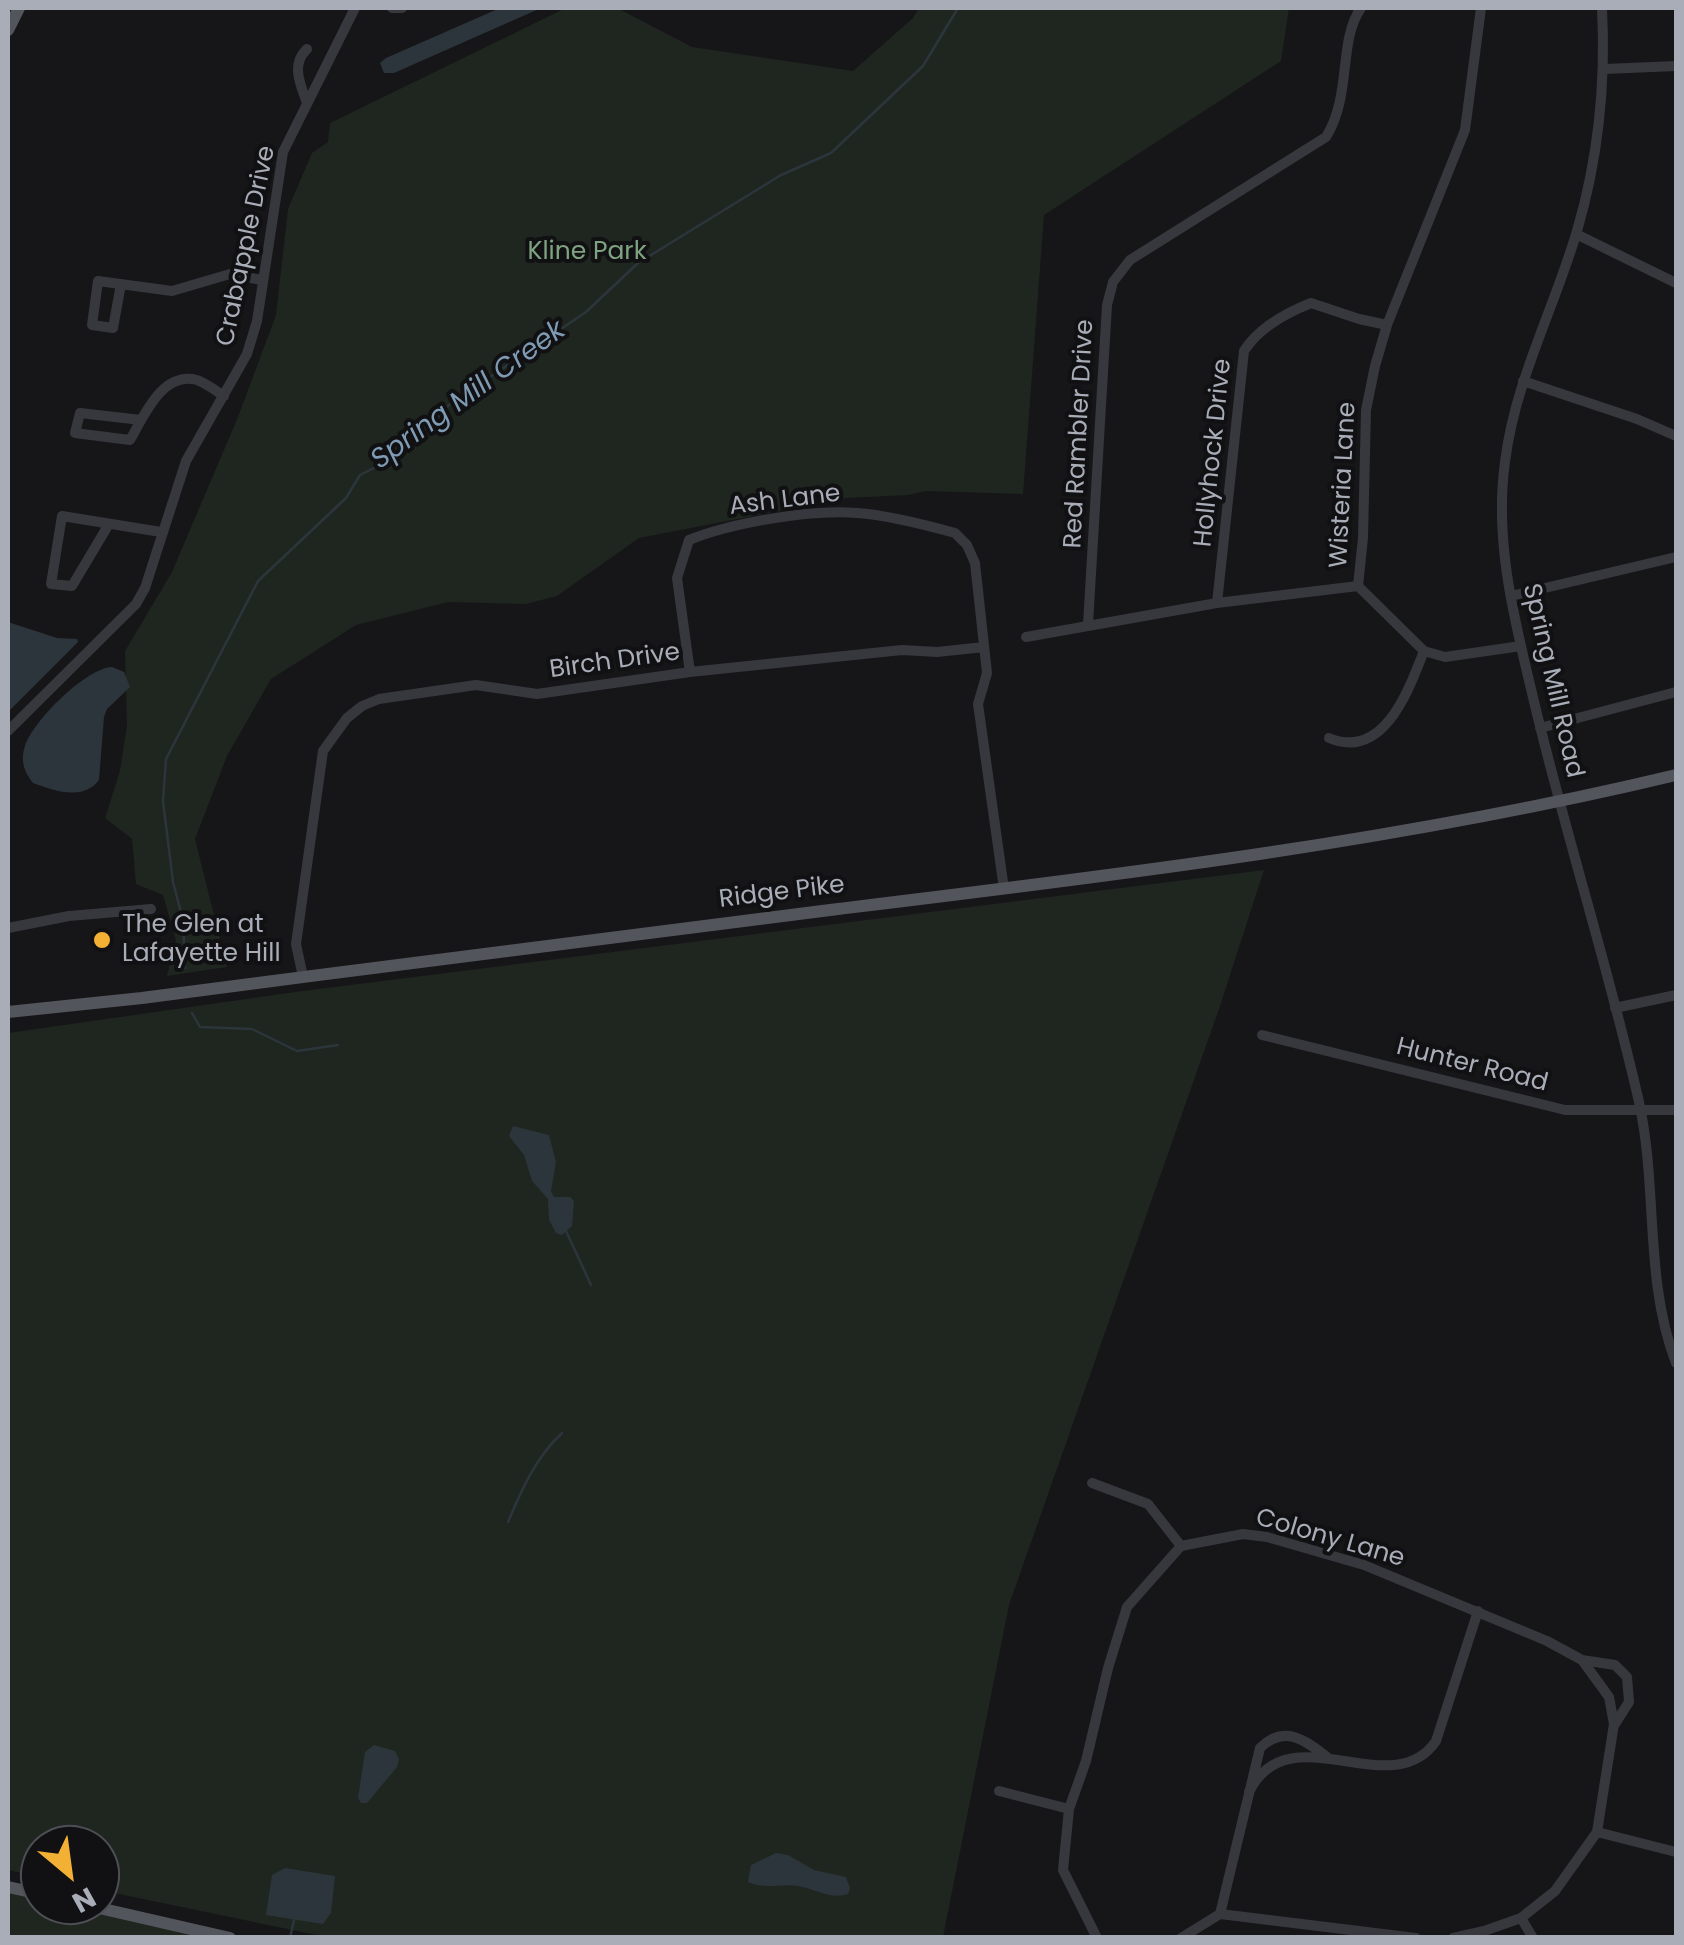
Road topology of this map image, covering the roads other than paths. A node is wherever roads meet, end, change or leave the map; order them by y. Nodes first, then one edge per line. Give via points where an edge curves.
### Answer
1 (19, 8) edge
2 (354, 8) edge
3 (392, 8) edge
4 (402, 8) edge
5 (1361, 8) edge
6 (1481, 8) edge
7 (1602, 8) edge
8 (8, 30) edge
9 (307, 49) dead end
10 (1676, 66) edge
11 (1606, 69) junction
12 (308, 103) junction
13 (1576, 234) junction
14 (262, 280) junction
15 (1676, 283) edge
16 (120, 284) junction
17 (1387, 325) junction
18 (1523, 381) junction
19 (224, 396) junction
20 (141, 420) junction
21 (1676, 436) edge
22 (110, 524) junction
23 (161, 532) junction
24 (1676, 557) edge
25 (1358, 586) junction
26 (1511, 596) junction
27 (1217, 604) junction
28 (1088, 624) junction
29 (1026, 636) dead end
30 (1521, 646) junction
31 (984, 647) junction
32 (1424, 651) junction
33 (690, 672) junction
34 (1676, 692) edge
35 (1540, 728) junction
36 (8, 730) edge
37 (1329, 738) dead end
38 (1676, 775) edge
39 (1559, 803) junction
40 (1004, 889) junction
41 (151, 909) dead end
42 (8, 928) edge
43 (303, 977) junction
44 (1676, 994) edge
45 (1616, 1008) junction
46 (8, 1012) edge
47 (1262, 1035) dead end
48 (1640, 1108) junction
49 (1676, 1110) edge
50 (1672, 1339) edge
51 (1676, 1363) edge
52 (1092, 1483) dead end
53 (1181, 1546) junction
54 (1478, 1611) junction
55 (1582, 1660) junction
56 (1614, 1724) junction
57 (1331, 1759) junction
58 (999, 1790) dead end
59 (1250, 1792) junction
60 (1069, 1809) junction
61 (1598, 1832) junction
62 (1676, 1852) edge
63 (120, 1913) edge
64 (1220, 1914) junction
65 (1521, 1918) junction
66 (230, 1938) edge
67 (1097, 1938) edge
68 (1182, 1938) edge
69 (1416, 1938) edge
70 (1454, 1938) edge
71 (1533, 1938) edge

1 - 8 main road
2 - 12 street, Crabapple Drive
3 - 4 street
5 - 28 street, Red Rambler Drive via 1342,104 1326,137 1130,260 1113,282
6 - 17 street, Wisteria Lane via 1465,130
7 - 11 street, Spring Mill Road
9 - 12 street via 297,74
10 - 11 street
11 - 13 street, Spring Mill Road via 1594,164
12 - 14 street, Crabapple Drive via 283,152
13 - 15 street
13 - 18 street, Spring Mill Road
14 - 16 street via 230,274 172,290
14 - 19 street, Crabapple Drive via 247,354
16 - 16 street via 98,282 92,326 113,328
17 - 25 street, Wisteria Lane via 1366,410
17 - 27 street, Hollyhock Drive via 1311,303 1253,336 1244,351
18 - 21 street
18 - 26 street, Spring Mill Road via 1504,480
19 - 20 street via 198,380 180,380 166,385
19 - 23 street, Crabapple Drive via 186,461
20 - 20 street via 130,440 75,432 80,412
22 - 22 street via 62,516 51,584 72,586
22 - 23 street
23 - 36 street, Crabapple Drive via 136,604
24 - 26 street
25 - 27 street, Wisteria Lane
25 - 32 street
26 - 30 street, Spring Mill Road
27 - 28 street, Wisteria Lane
28 - 29 street, Wisteria Lane
30 - 32 street via 1445,658
30 - 35 street, Spring Mill Road
31 - 33 street, Birch Drive
31 - 33 street, Ash Lane via 975,563 956,533 858,513 812,514 716,529 689,540 677,578
31 - 40 street, Ash Lane via 987,674 978,704
32 - 37 street via 1394,717 1364,738 1342,744
33 - 43 street, Birch Drive via 537,694 476,686 379,699 346,718 323,751 296,944
34 - 35 street
35 - 39 street, Spring Mill Road
38 - 39 main road, Ridge Pike
39 - 40 main road, Ridge Pike
39 - 45 street, Spring Mill Road
40 - 43 main road, Ridge Pike
41 - 42 street
43 - 46 main road, Ridge Pike
44 - 45 street
45 - 48 street, Spring Mill Road
47 - 48 street, Hunter Road via 1565,1110
48 - 49 street, Hunter Road
48 - 50 street, Spring Mill Road via 1658,1291
50 - 51 street, Spring Mill Road
52 - 53 street via 1148,1504
53 - 54 street, Colony Lane via 1243,1534 1267,1537 1364,1565
53 - 60 street via 1128,1607
54 - 55 street, Colony Lane
54 - 57 street via 1428,1753 1385,1766
55 - 56 street, Colony Lane via 1609,1697
55 - 56 street, Colony Lane via 1614,1664 1627,1677 1629,1702
56 - 61 street, Colony Lane
57 - 59 street via 1276,1763
57 - 59 street via 1300,1738 1268,1740 1254,1763
58 - 60 street
59 - 64 street
60 - 67 street via 1063,1870
61 - 62 street
61 - 65 street, Colony Lane via 1555,1890
63 - 66 main road
64 - 68 street
64 - 69 street
65 - 70 street, Colony Lane
65 - 71 street

